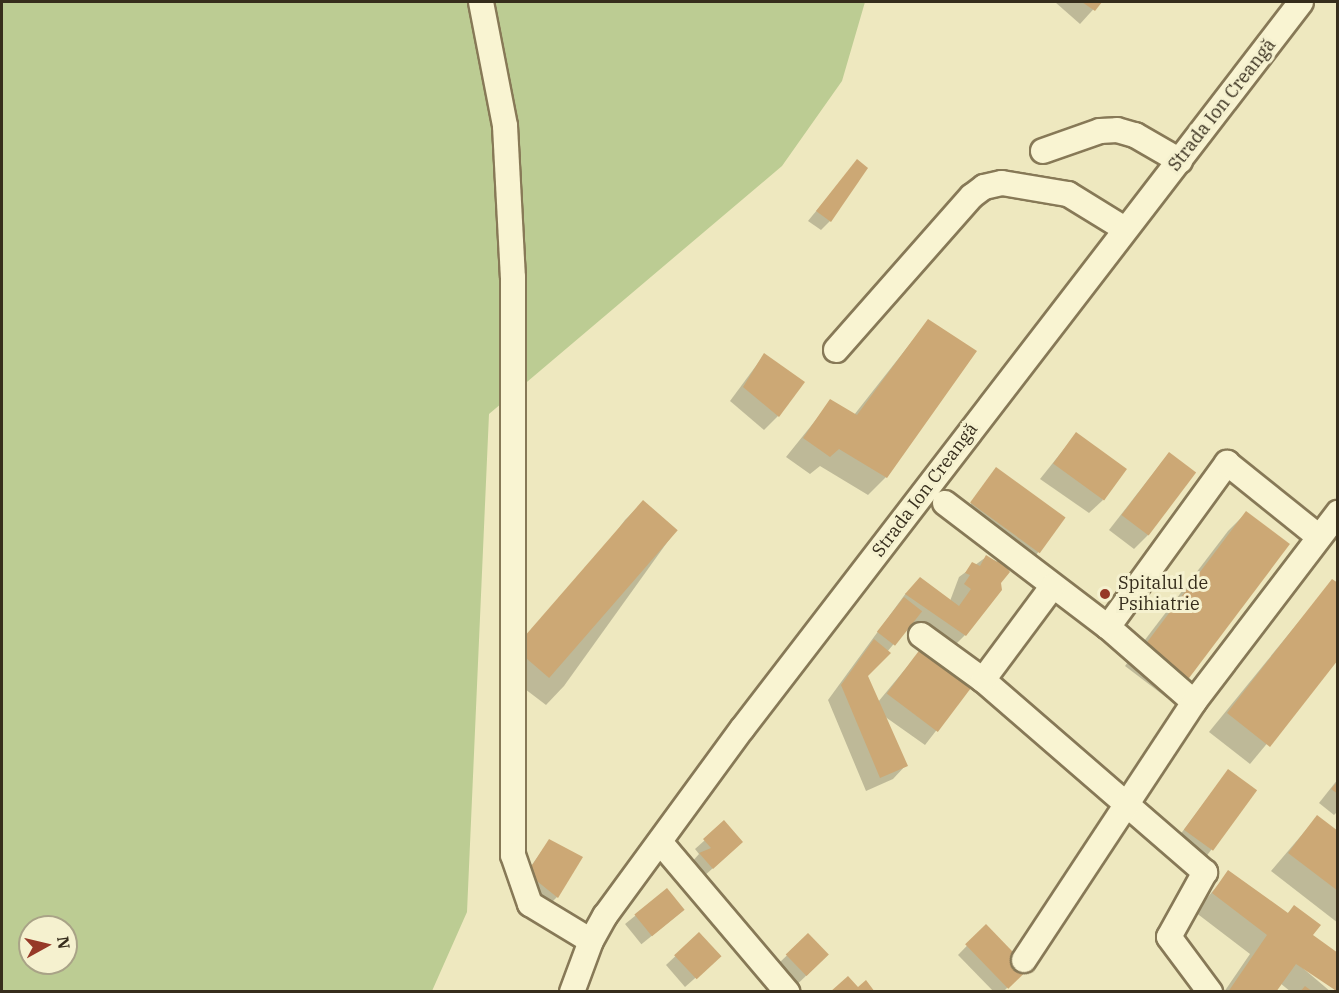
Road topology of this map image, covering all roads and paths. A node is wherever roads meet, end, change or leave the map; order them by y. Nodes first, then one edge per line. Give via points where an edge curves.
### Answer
1 (481, 2) edge
2 (1301, 2) edge
3 (1043, 151) dead end
4 (1179, 161) junction
5 (1125, 229) junction
6 (836, 350) dead end
7 (945, 503) dead end
8 (1338, 513) edge
9 (1319, 537) junction
10 (1052, 587) junction
11 (1108, 627) junction
12 (921, 635) dead end
13 (983, 680) junction
14 (1194, 702) junction
15 (1128, 804) junction
16 (660, 842) junction
17 (591, 941) junction
18 (1024, 960) dead end
19 (572, 992) edge
20 (787, 992) edge
21 (1210, 992) edge

1 - 17 street via 505,126 513,277 513,855 530,904
2 - 4 street, Strada Ion Creangă
3 - 4 street via 1100,131 1117,130 1135,135
4 - 5 street, Strada Ion Creangă
5 - 6 street via 1068,194 1002,183 984,188 972,196
5 - 16 street, Strada Ion Creangă
7 - 10 street
8 - 9 street
9 - 11 street via 1227,464
9 - 14 street
10 - 11 street
10 - 13 street
11 - 14 street
12 - 13 street
13 - 15 street
14 - 15 street
15 - 18 street
15 - 21 street via 1205,872 1169,937
16 - 17 street, Strada Ion Creangă
16 - 20 street
17 - 19 street, Strada Ion Creangă

